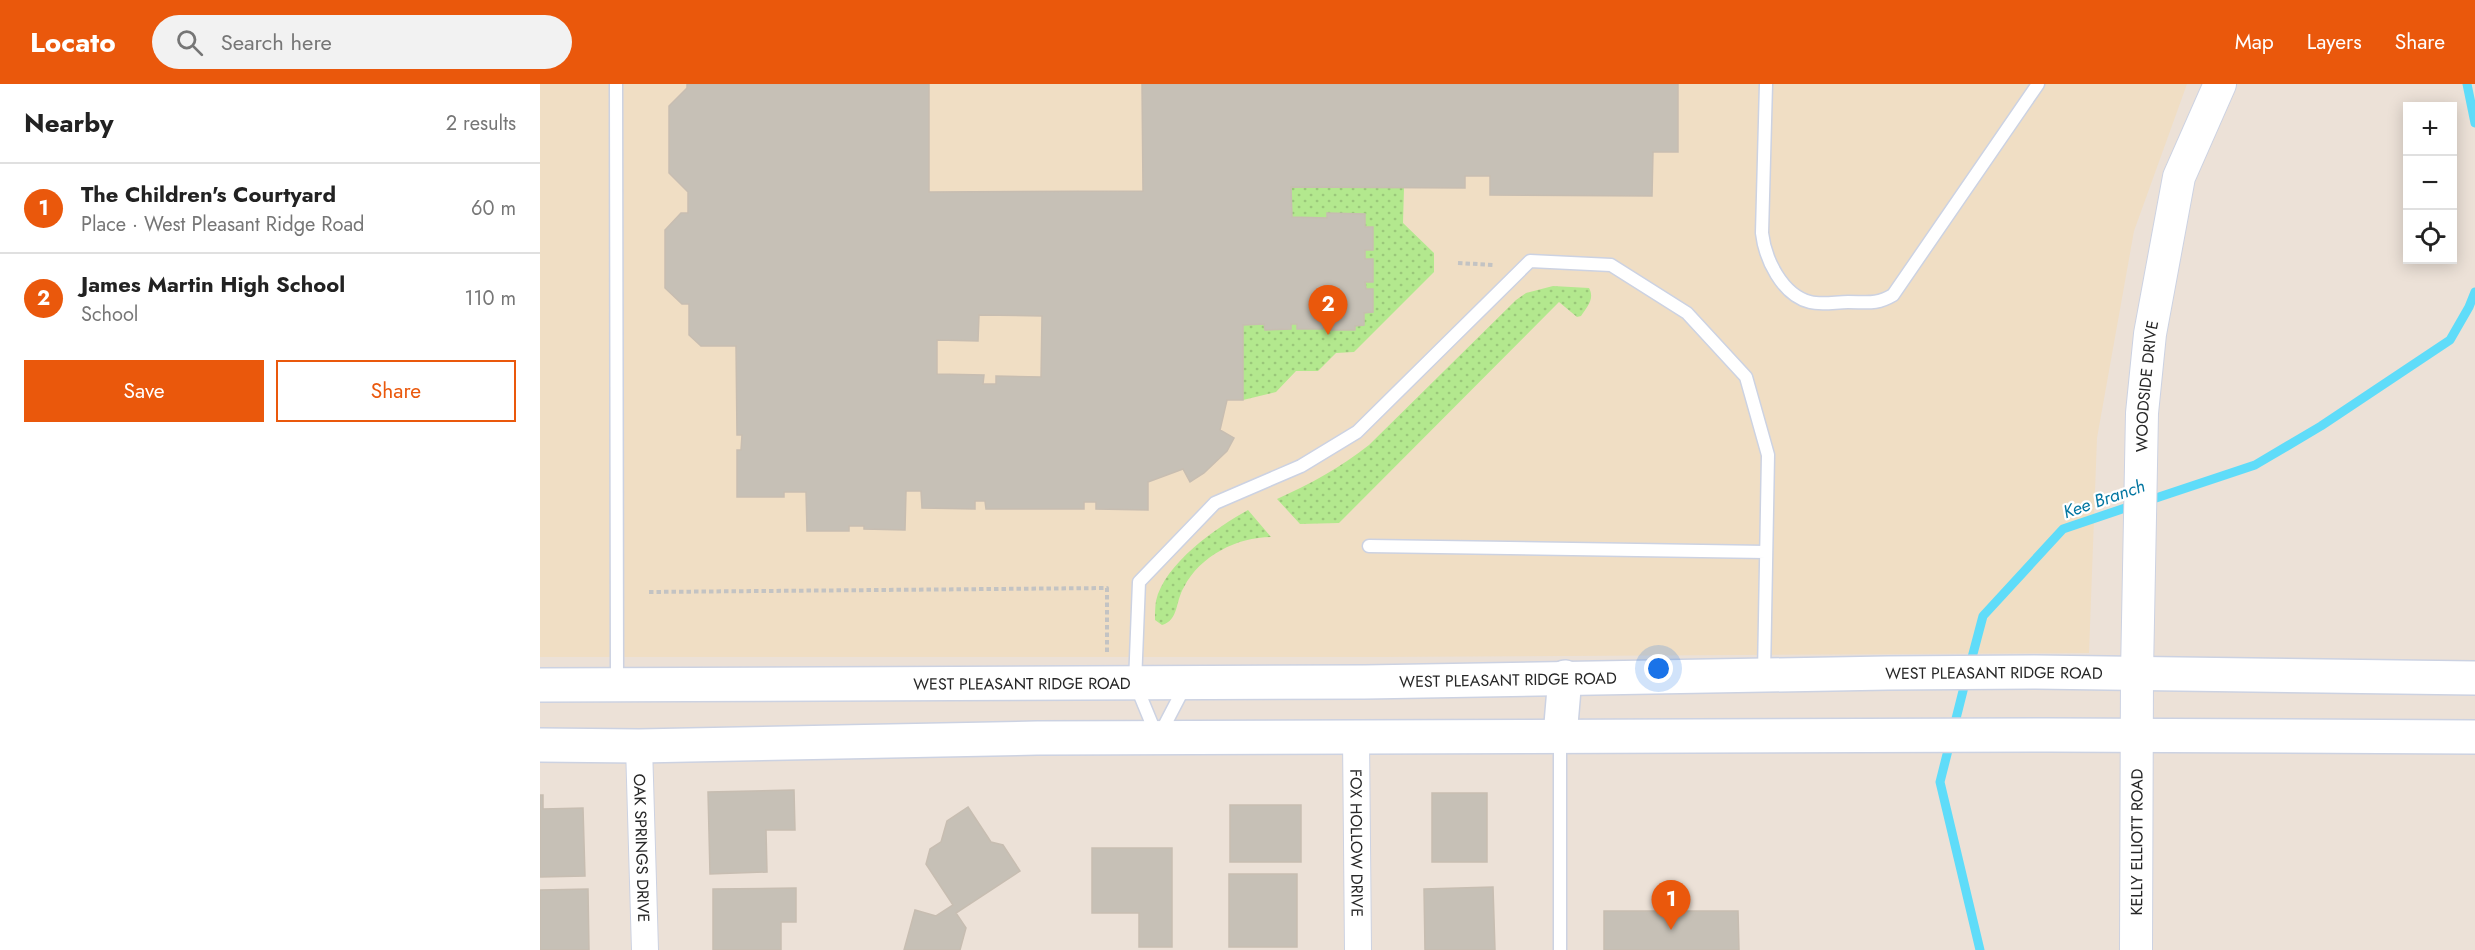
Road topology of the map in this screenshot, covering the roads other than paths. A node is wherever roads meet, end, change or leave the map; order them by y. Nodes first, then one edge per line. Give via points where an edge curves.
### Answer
1 (616, 84) edge
2 (1766, 84) edge
3 (2038, 84) edge
4 (2220, 84) edge
5 (1369, 546) dead end
6 (1766, 552) junction
7 (2137, 673) junction
8 (1764, 674) junction
9 (1565, 677) junction
10 (2475, 678) edge
11 (1187, 682) junction
12 (1135, 683) junction
13 (540, 685) edge
14 (617, 685) junction
15 (2137, 735) junction
16 (1560, 736) junction
17 (1356, 737) junction
18 (2475, 737) edge
19 (1158, 738) junction
20 (540, 745) edge
21 (639, 746) junction
22 (645, 950) edge
23 (1358, 950) edge
24 (1560, 950) edge
25 (2136, 950) edge

1 - 14 lane
2 - 3 lane via 1764,251 1772,268 1796,296 1811,303 1881,302 1893,295
4 - 7 street, WOODSIDE DRIVE via 2179,177 2150,334 2142,413
5 - 6 lane
6 - 8 lane
6 - 12 lane via 1768,455 1746,377 1687,313 1611,265 1530,261 1357,432 1301,466 1215,503 1139,582
7 - 8 main road, WEST PLEASANT RIDGE ROAD
7 - 10 main road, WEST PLEASANT RIDGE ROAD
7 - 15 street, WOODSIDE DRIVE
8 - 9 main road, WEST PLEASANT RIDGE ROAD
9 - 11 main road, WEST PLEASANT RIDGE ROAD
9 - 16 main road
11 - 12 main road, WEST PLEASANT RIDGE ROAD
11 - 19 lane
12 - 14 main road, WEST PLEASANT RIDGE ROAD
12 - 19 lane
13 - 14 main road, WEST PLEASANT RIDGE ROAD
15 - 16 main road
15 - 18 main road
15 - 25 street, KELLY ELLIOTT ROAD
16 - 17 main road
16 - 24 lane
17 - 19 main road
17 - 23 street, FOX HOLLOW DRIVE
19 - 21 main road
20 - 21 main road
21 - 22 street, OAK SPRINGS DRIVE

